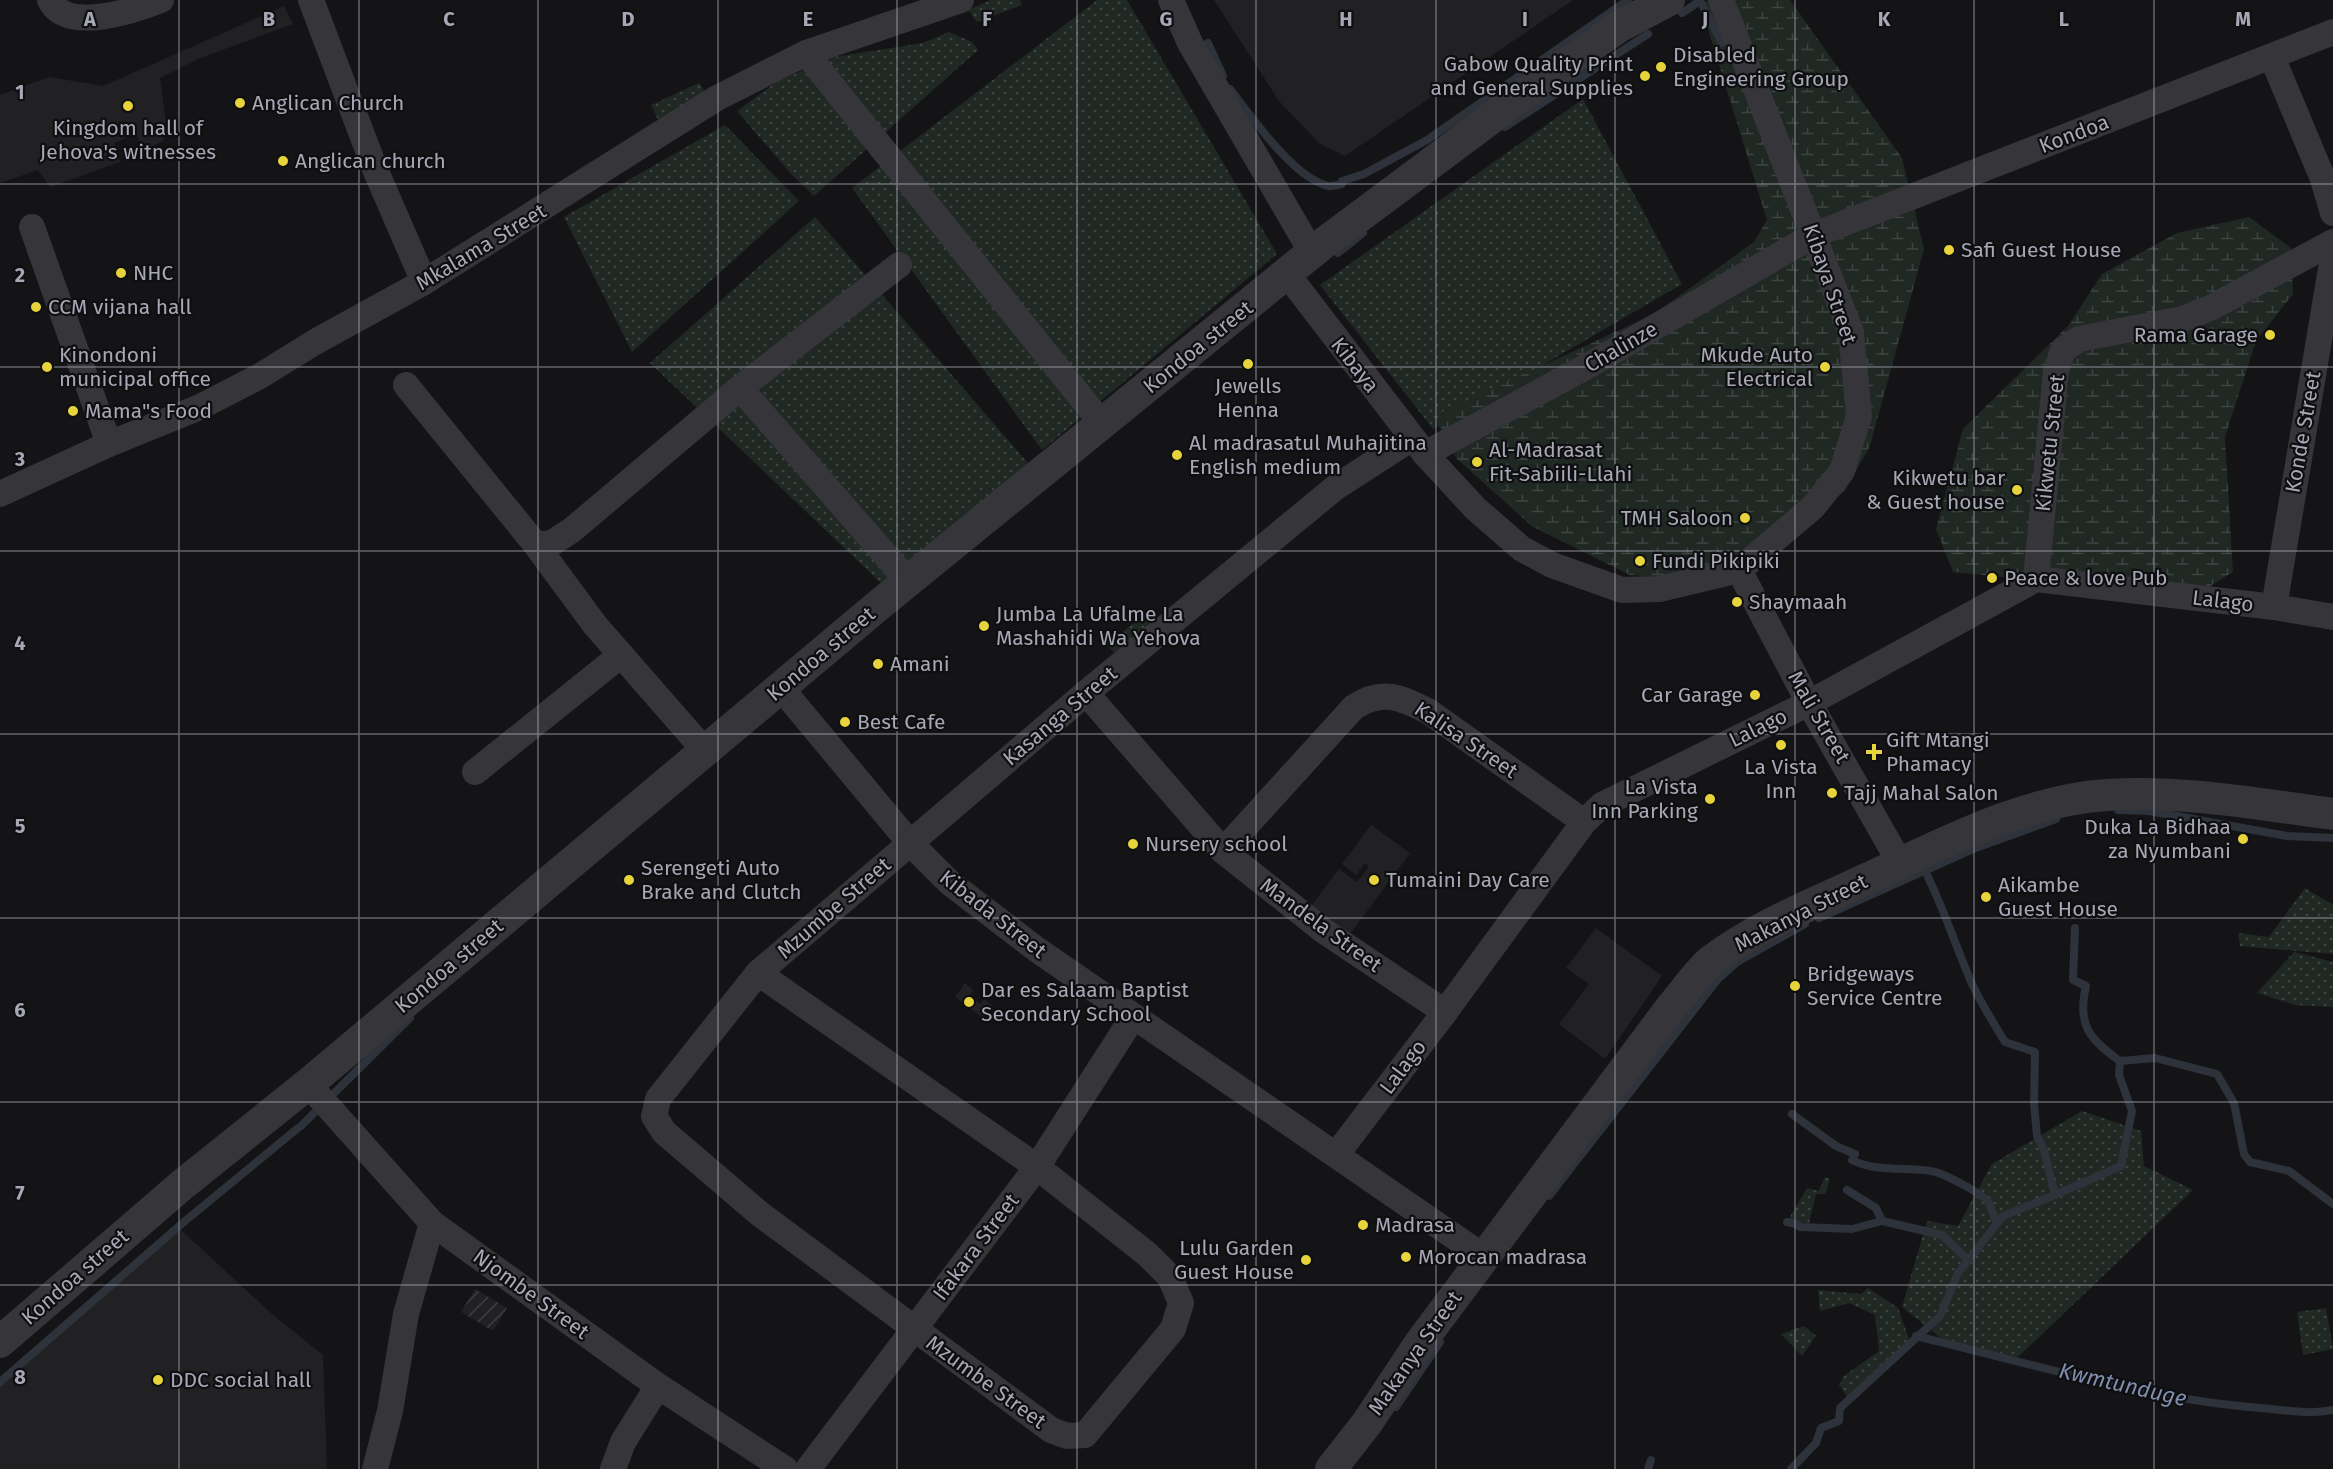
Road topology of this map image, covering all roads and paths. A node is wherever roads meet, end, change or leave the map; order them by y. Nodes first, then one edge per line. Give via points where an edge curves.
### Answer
1 (50, 0) edge
2 (162, 0) edge
3 (311, 0) edge
4 (961, 0) edge
5 (1171, 0) edge
6 (1669, 0) edge
7 (1721, 0) edge
8 (2333, 32) edge
9 (806, 53) junction
10 (2272, 57) junction
11 (2333, 213) edge
12 (32, 226) dead end
13 (1814, 235) junction
14 (2333, 242) edge
15 (1312, 253) junction
16 (2333, 257) edge
17 (899, 265) dead end
18 (1287, 274) junction
19 (424, 282) junction
20 (406, 385) dead end
21 (740, 388) junction
22 (1103, 424) junction
23 (109, 444) junction
24 (1419, 446) junction
25 (0, 494) edge
26 (536, 545) junction
27 (1739, 570) junction
28 (2036, 579) junction
29 (909, 582) junction
30 (2274, 607) junction
31 (2333, 617) edge
32 (621, 655) junction
33 (781, 688) junction
34 (1086, 693) junction
35 (1809, 703) junction
36 (705, 751) junction
37 (475, 772) dead end
38 (2333, 814) edge
39 (1584, 822) junction
40 (910, 843) junction
41 (1223, 851) junction
42 (1900, 863) junction
43 (758, 973) junction
44 (1445, 1012) junction
45 (1133, 1017) junction
46 (308, 1084) junction
47 (1336, 1155) junction
48 (1037, 1167) junction
49 (432, 1223) junction
50 (1484, 1257) junction
51 (913, 1330) junction
52 (0, 1342) edge
53 (658, 1386) junction
54 (375, 1469) edge
55 (614, 1469) edge
56 (785, 1469) edge
57 (808, 1469) edge
58 (1331, 1469) edge

1 - 2 street via 68,16 102,17
3 - 19 street via 371,159
4 - 9 street, Mkalama Street
5 - 15 street via 1190,43
6 - 15 street, Kondoa street via 1620,26 1533,87
7 - 13 street, Kibaya Street
8 - 10 street, Kondoa
9 - 19 street, Mkalama Street via 717,98
9 - 22 street
10 - 11 street via 2323,179
10 - 13 street, Kondoa
12 - 23 street
13 - 24 street, Chalinze via 1593,363
13 - 27 street, Kibaya Street via 1851,332 1859,416 1842,471 1813,507
14 - 28 street, Kikwetu Street via 2183,319 2079,339 2063,350 2056,371
15 - 18 street, Kondoa street
16 - 30 street, Konde Street
17 - 21 street
18 - 22 street, Kondoa street
18 - 24 street, Kibaya
19 - 23 street, Mkalama Street via 230,392
20 - 26 street
21 - 26 street via 572,530 552,543
21 - 29 street
22 - 29 street, Kondoa street
23 - 25 street, Mkalama Street
24 - 27 street, Kibaya Street via 1476,509 1522,549 1593,581 1622,590 1659,589
24 - 34 street, Kasanga Street via 1336,487
26 - 32 street
27 - 35 street, Mali Street
28 - 30 street, Lalago
28 - 35 street, Lalago
29 - 33 street, Kondoa street
30 - 31 street, Lalago
32 - 36 street
32 - 37 street
33 - 36 street, Kondoa street
33 - 40 street, Kibada Street
34 - 40 street, Kasanga Street
34 - 41 street, Mandela Street
35 - 39 street, Lalago via 1602,805
35 - 42 street, Mali Street
36 - 46 street, Kondoa street
38 - 42 street, Makanya Street via 2190,796 2105,795 2000,820
39 - 41 street, Kalisa Street via 1428,711 1403,698 1383,696 1368,698 1354,707
39 - 44 street, Lalago
40 - 43 street, Mzumbe Street
40 - 45 street, Kibada Street via 950,883 993,917
41 - 44 street, Mandela Street via 1324,931
42 - 50 street, Makanya Street via 1801,908 1710,962 1672,1006
43 - 48 street, Mzumbe Street
43 - 51 street, Mzumbe Street via 658,1099 654,1116 664,1132 760,1214 863,1288
44 - 47 street, Lalago
45 - 47 street, Kibada Street
45 - 48 street, Ifakara Street
46 - 49 street, Njombe Street
46 - 52 street, Kondoa street via 182,1185
47 - 50 street, Kibada Street
48 - 51 street, Ifakara Street
48 - 51 street, Mzumbe Street via 1147,1254 1170,1277 1181,1303 1173,1329 1085,1435 1067,1436 1051,1430
49 - 53 street, Njombe Street
49 - 54 street via 406,1314 390,1411
50 - 58 street, Makanya Street
51 - 57 street, Ifakara Street
53 - 55 street via 623,1442
53 - 56 street, Njombe Street

